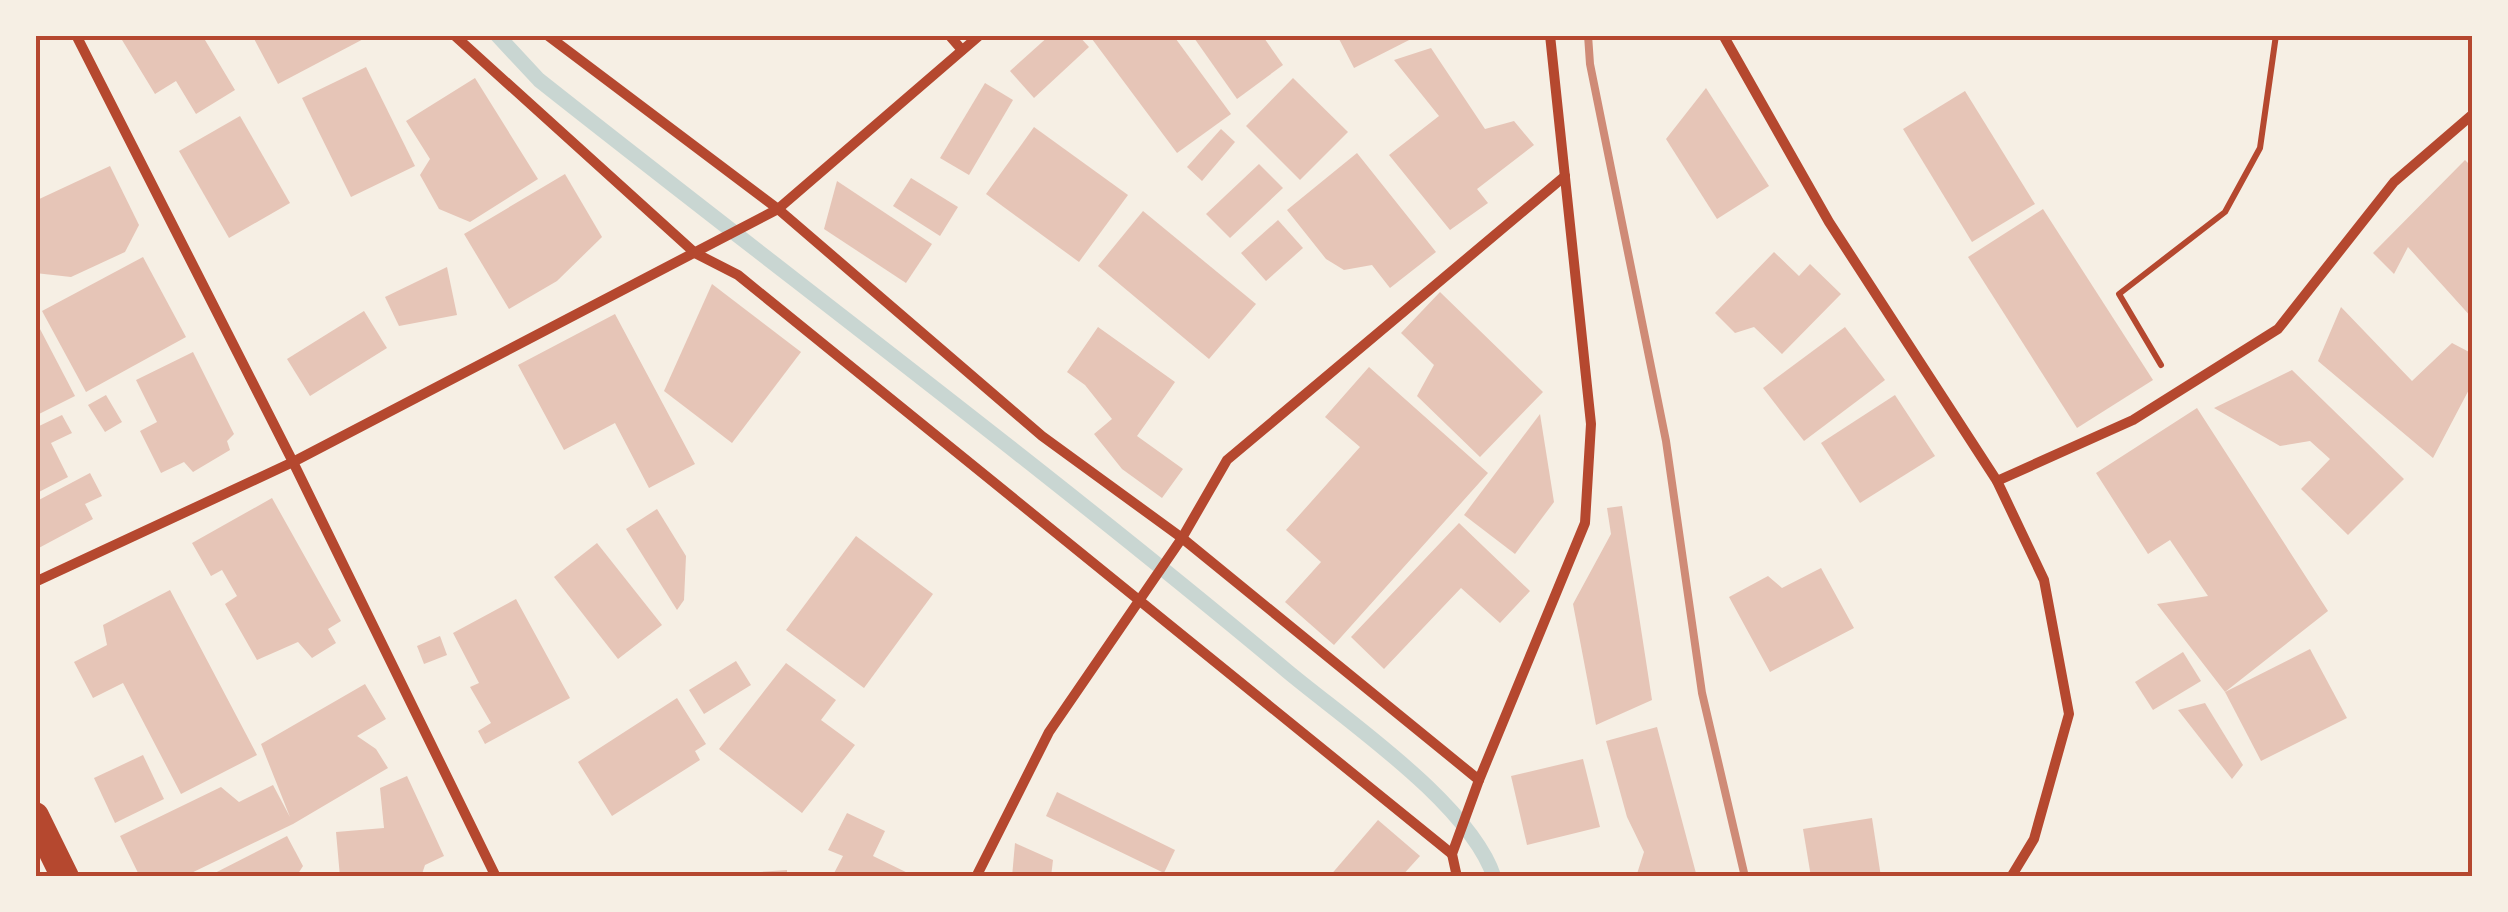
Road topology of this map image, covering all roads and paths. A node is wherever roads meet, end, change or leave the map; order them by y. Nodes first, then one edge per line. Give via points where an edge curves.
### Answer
1 (76, 35) edge
2 (454, 35) edge
3 (546, 35) edge
4 (948, 35) edge
5 (980, 35) edge
6 (1550, 35) edge
7 (1723, 35) edge
8 (2276, 35) edge
9 (962, 50) junction
10 (2473, 114) edge
11 (1565, 176) junction
12 (778, 209) junction
13 (696, 253) junction
14 (2178, 392) junction
15 (293, 462) junction
16 (1998, 481) junction
17 (1182, 538) junction
18 (35, 582) edge
19 (1141, 600) junction
20 (1478, 780) junction
21 (35, 816) edge
22 (1452, 854) junction
23 (65, 877) edge
24 (496, 877) edge
25 (976, 877) edge
26 (1457, 877) edge
27 (2011, 877) edge

1 - 15 street
2 - 13 street
3 - 12 street
4 - 9 street
5 - 9 street
6 - 11 street
7 - 16 street via 1829,222
8 - 14 path via 2260,148 2225,212 2119,294
9 - 12 street
10 - 14 street via 2394,182 2278,329
11 - 17 street via 1227,460
11 - 20 street via 1591,424 1585,522
12 - 13 street
12 - 17 street via 1042,436
13 - 15 street
13 - 19 street via 738,275
14 - 16 street via 2134,420
15 - 18 street
15 - 24 street
16 - 27 street via 2044,580 2069,714 2034,839
17 - 19 street
17 - 20 street
19 - 22 street
19 - 25 street via 1049,732
20 - 22 street
21 - 23 highway
22 - 26 street

